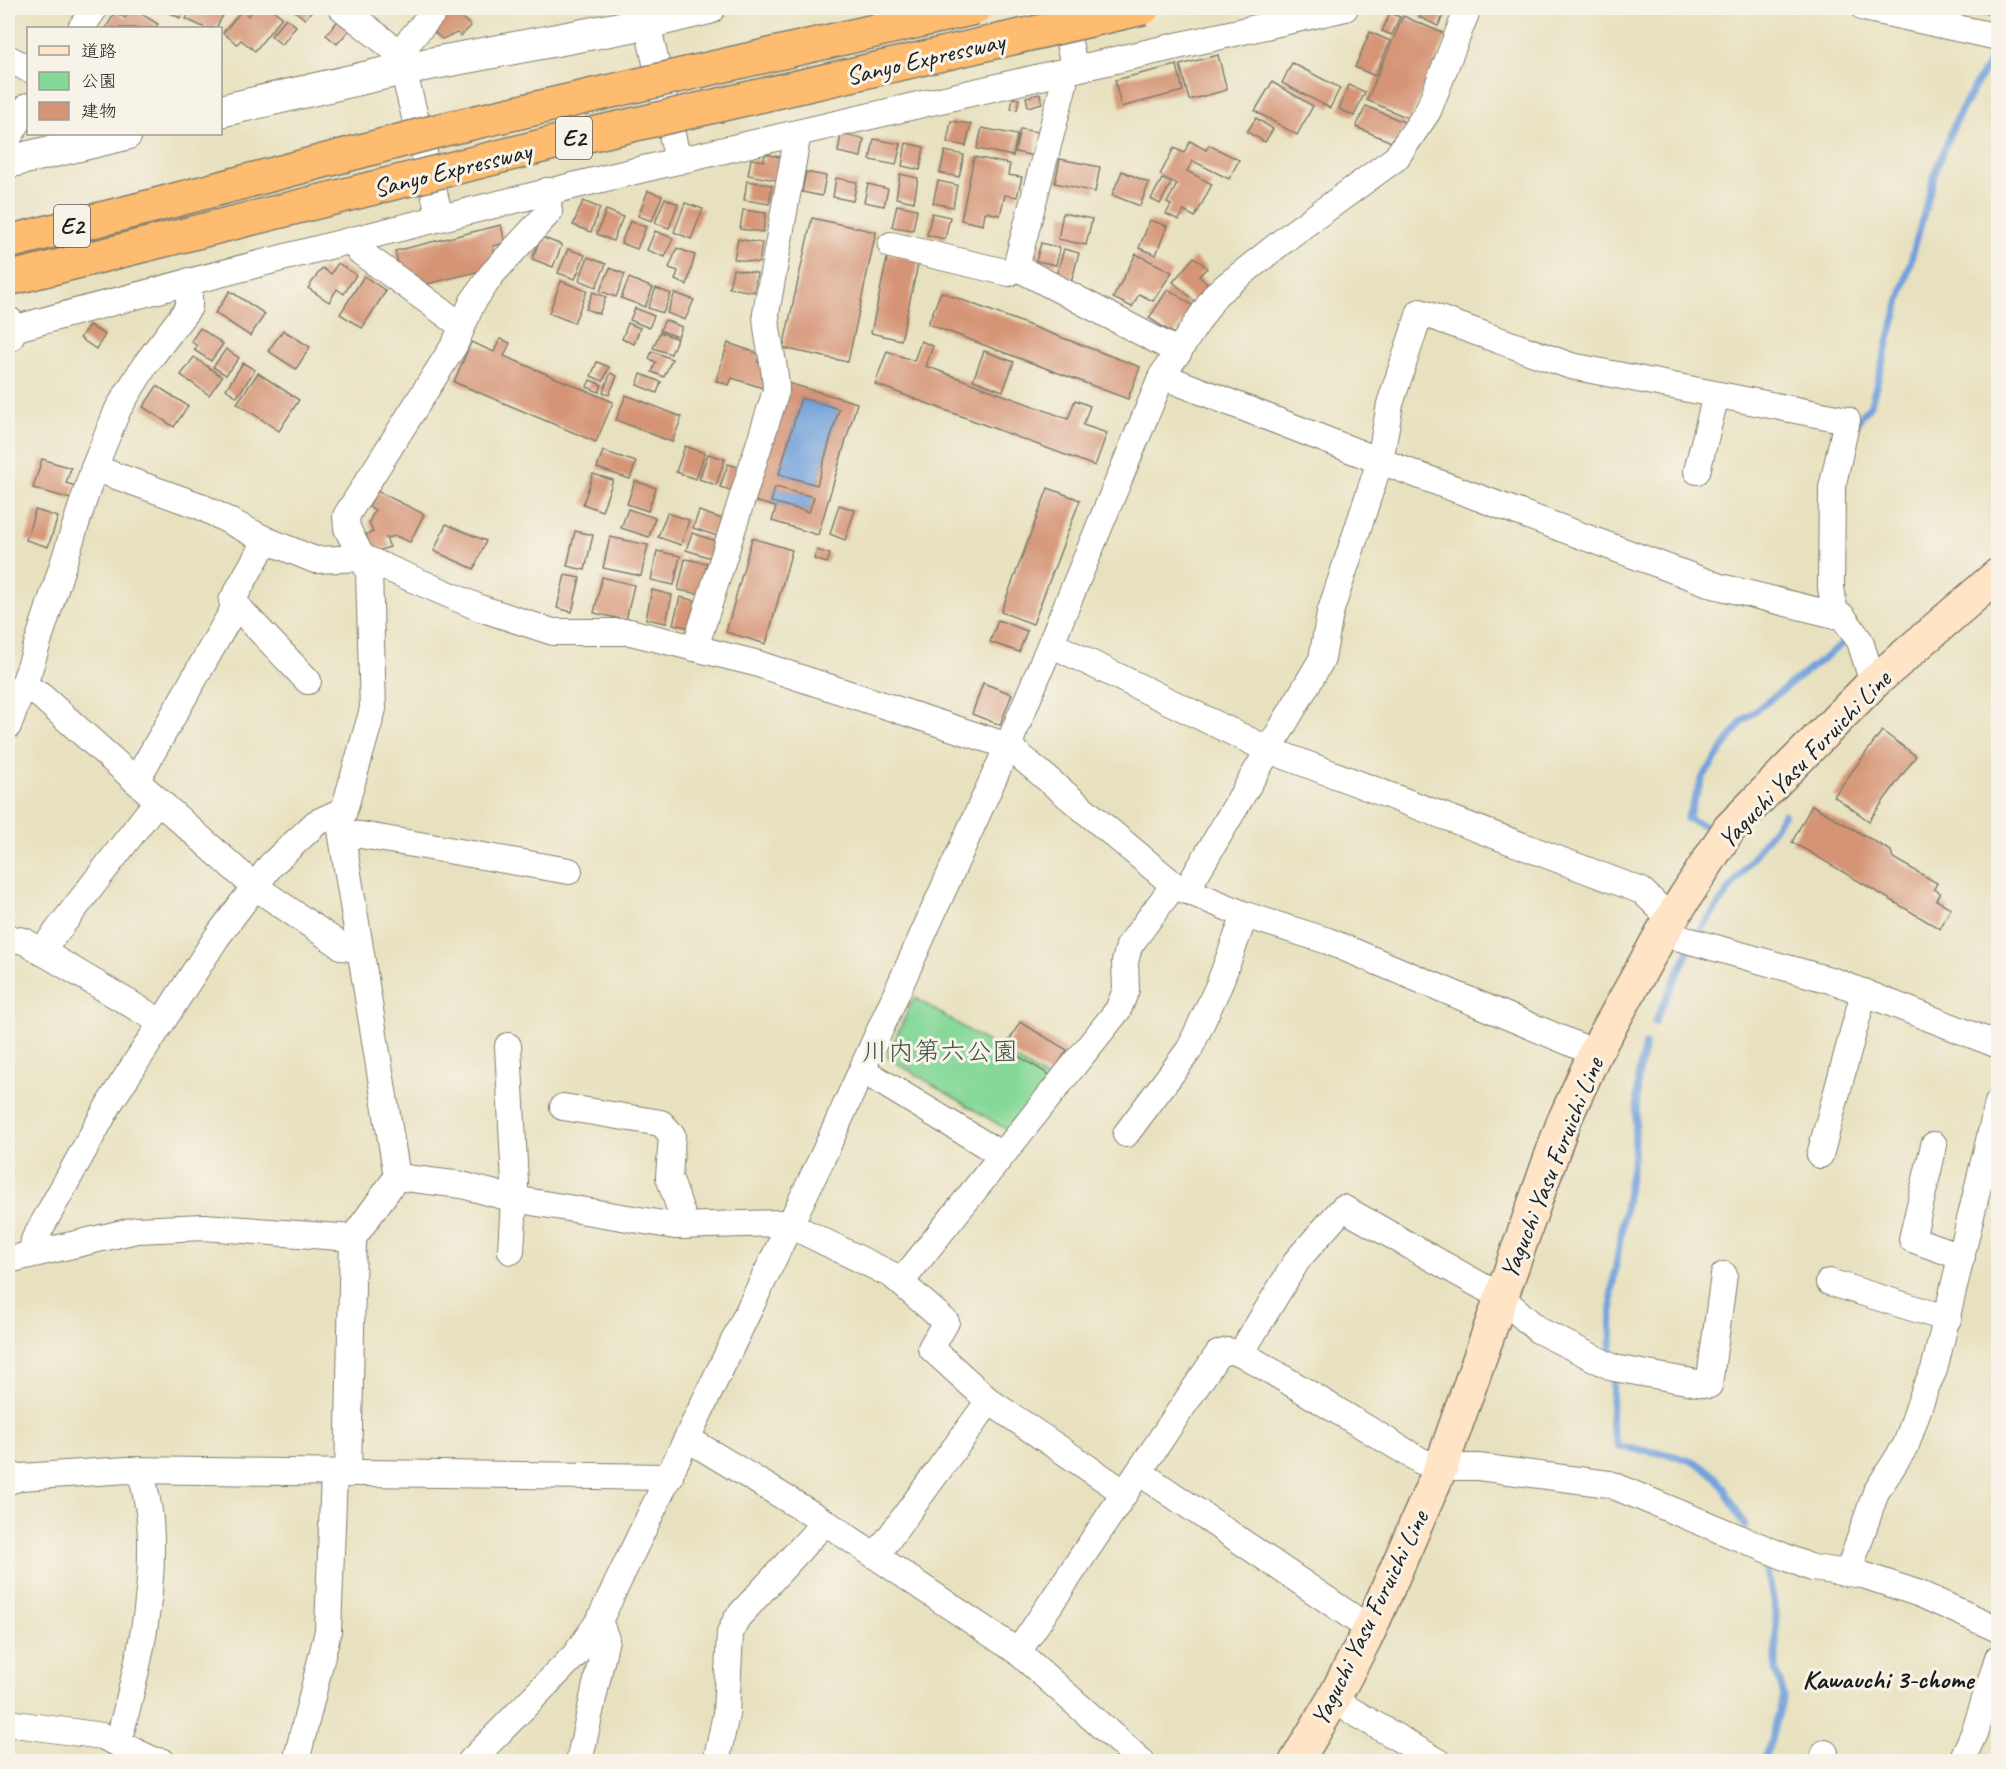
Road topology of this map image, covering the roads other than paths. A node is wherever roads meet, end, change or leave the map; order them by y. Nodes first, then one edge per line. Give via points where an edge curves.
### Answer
1 (95, 8) edge
2 (342, 8) edge
3 (437, 8) edge
4 (709, 8) edge
5 (975, 8) edge
6 (1061, 8) edge
7 (1143, 8) edge
8 (1345, 8) edge
9 (1468, 8) edge
10 (1864, 8) edge
11 (647, 23) junction
12 (82, 27) edge
13 (1998, 37) edge
14 (8, 58) edge
15 (401, 61) junction
16 (27, 68) edge
17 (1069, 70) junction
18 (27, 108) edge
19 (222, 110) edge
20 (798, 133) junction
21 (116, 135) edge
22 (8, 138) edge
23 (678, 161) junction
24 (8, 162) edge
25 (547, 191) junction
26 (137, 210) junction
27 (440, 218) junction
28 (8, 221) edge
29 (353, 240) junction
30 (8, 242) edge
31 (891, 245) dead end
32 (1016, 267) junction
33 (8, 279) edge
34 (189, 281) junction
35 (462, 326) junction
36 (8, 329) edge
37 (1179, 352) junction
38 (1162, 376) junction
39 (1716, 395) junction
40 (1380, 461) junction
41 (94, 468) junction
42 (1697, 471) dead end
43 (266, 540) junction
44 (364, 558) junction
45 (1994, 587) edge
46 (236, 605) junction
47 (1835, 615) junction
48 (1051, 644) junction
49 (695, 648) junction
50 (20, 673) edge
51 (308, 681) dead end
52 (1873, 683) junction
53 (8, 726) edge
54 (1008, 746) junction
55 (1269, 750) junction
56 (136, 781) junction
57 (158, 801) junction
58 (343, 822) junction
59 (568, 871) dead end
60 (254, 886) junction
61 (1180, 888) junction
62 (1245, 915) junction
63 (1667, 926) junction
64 (8, 938) edge
65 (359, 949) junction
66 (41, 952) junction
67 (1864, 992) junction
68 (161, 1022) junction
69 (1998, 1045) edge
70 (508, 1046) dead end
71 (1595, 1053) junction
72 (862, 1070) junction
73 (1998, 1103) edge
74 (563, 1107) dead end
75 (1126, 1134) dead end
76 (1994, 1141) edge
77 (1934, 1145) dead end
78 (1002, 1155) junction
79 (1820, 1155) dead end
80 (397, 1177) junction
81 (514, 1199) junction
82 (790, 1225) junction
83 (686, 1226) junction
84 (353, 1238) junction
85 (511, 1251) dead end
86 (20, 1257) edge
87 (1962, 1257) junction
88 (1724, 1275) dead end
89 (901, 1282) junction
90 (1829, 1282) dead end
91 (1501, 1298) junction
92 (1948, 1319) junction
93 (1241, 1353) junction
94 (989, 1401) junction
95 (688, 1438) junction
96 (1441, 1467) junction
97 (141, 1471) junction
98 (1139, 1472) junction
99 (341, 1474) junction
100 (670, 1477) junction
101 (8, 1481) edge
102 (1125, 1493) junction
103 (825, 1522) junction
104 (876, 1556) junction
105 (1848, 1572) junction
106 (599, 1621) junction
107 (1370, 1629) junction
108 (1998, 1629) edge
109 (1018, 1652) junction
110 (1998, 1658) edge
111 (1333, 1700) junction
112 (8, 1723) edge
113 (118, 1743) junction
114 (163, 1761) edge
115 (296, 1761) edge
116 (470, 1761) edge
117 (579, 1761) edge
118 (716, 1761) edge
119 (1142, 1761) edge
120 (1296, 1761) edge
121 (1439, 1761) edge
122 (1961, 1761) edge

1 - 12 street
2 - 15 street
3 - 15 street
4 - 11 street
5 - 26 highway, Sanyo Expressway / E2, bridge via 441,130
6 - 17 street
7 - 33 highway, Sanyo Expressway / E2, bridge via 562,141
8 - 17 street
9 - 37 street via 1428,111 1396,158 1216,294
10 - 13 street
11 - 15 street
11 - 23 street
14 - 16 street
15 - 19 street
15 - 27 street
17 - 20 street
17 - 32 street
18 - 22 street
20 - 23 street
20 - 49 street via 766,313 776,391
21 - 24 street
23 - 25 street
25 - 27 street
25 - 35 street via 549,212 492,274 471,303
26 - 28 highway
26 - 30 highway, Sanyo Expressway / E2
27 - 29 street
29 - 34 street
29 - 35 street via 359,251
31 - 32 street via 1010,273
32 - 37 street
34 - 36 street
34 - 41 street via 189,307 118,409
35 - 44 street via 455,344 346,516 347,528
37 - 38 street
38 - 40 street
38 - 48 street
39 - 40 street via 1570,366 1420,312 1390,404
39 - 42 street
39 - 47 street via 1847,420 1832,488 1831,587
40 - 47 street via 1717,586
40 - 55 street via 1330,614 1323,659
41 - 43 street via 200,506
41 - 50 street
43 - 44 street via 315,560
43 - 46 street via 232,601
44 - 49 street via 480,608 553,632 630,632
44 - 58 street via 369,572 373,709
45 - 52 main road, Yaguchi Yasu Furuichi Line
46 - 51 street
46 - 56 street
47 - 52 street via 1844,617 1860,641
48 - 54 street
48 - 55 street
49 - 54 street via 755,663
50 - 53 street
50 - 56 street
52 - 63 main road, Yaguchi Yasu Furuichi Line via 1730,829
54 - 61 street
54 - 72 street
55 - 61 street
55 - 63 street via 1642,891
56 - 57 street
57 - 60 street
57 - 66 street
58 - 59 street via 361,835
58 - 60 street via 316,823
58 - 65 street
60 - 65 street via 343,947
60 - 68 street
61 - 62 street
61 - 78 street via 1129,946 1126,990 1118,1010
62 - 71 street via 1328,942
62 - 75 street via 1189,1050
63 - 67 street
63 - 71 main road, Yaguchi Yasu Furuichi Line
64 - 66 street via 24,941
65 - 80 street
66 - 68 street
67 - 69 street
67 - 79 street
68 - 86 street via 105,1111 34,1240
70 - 81 street
71 - 91 main road, Yaguchi Yasu Furuichi Line via 1563,1123
72 - 78 street
72 - 82 street
73 - 76 street
74 - 83 street via 661,1123 672,1135 669,1177
76 - 87 street
77 - 87 street via 1912,1239
78 - 89 street
80 - 81 street via 462,1185
80 - 84 street
81 - 83 street
81 - 85 street
82 - 83 street
82 - 89 street
82 - 95 street
84 - 86 street via 204,1227 148,1230
84 - 99 street
87 - 92 street
88 - 91 street via 1709,1385 1614,1368 1538,1330
89 - 94 street via 946,1322 932,1348
90 - 92 street
91 - 93 street via 1343,1208 1298,1259
91 - 96 main road, Yaguchi Yasu Furuichi Line
92 - 105 street via 1906,1445 1876,1492
93 - 96 street via 1421,1461
93 - 98 street via 1218,1354
94 - 102 street
94 - 104 street
95 - 100 street
95 - 103 street
96 - 105 street via 1478,1467 1609,1484 1812,1568
96 - 107 main road, Yaguchi Yasu Furuichi Line
97 - 99 street
97 - 101 street via 21,1477
97 - 113 street via 150,1520 150,1576 141,1659
98 - 102 street
98 - 107 street
99 - 100 street
99 - 115 street via 328,1631
100 - 106 street
102 - 109 street
103 - 104 street
103 - 118 street via 737,1618 730,1633 726,1714
104 - 109 street
105 - 108 street via 1920,1594
106 - 116 street via 575,1655
106 - 117 street via 606,1639
107 - 111 main road, Yaguchi Yasu Furuichi Line
109 - 119 street
110 - 122 street via 1975,1731
111 - 120 main road, Yaguchi Yasu Furuichi Line
111 - 121 street
112 - 113 street via 102,1736
113 - 114 street

